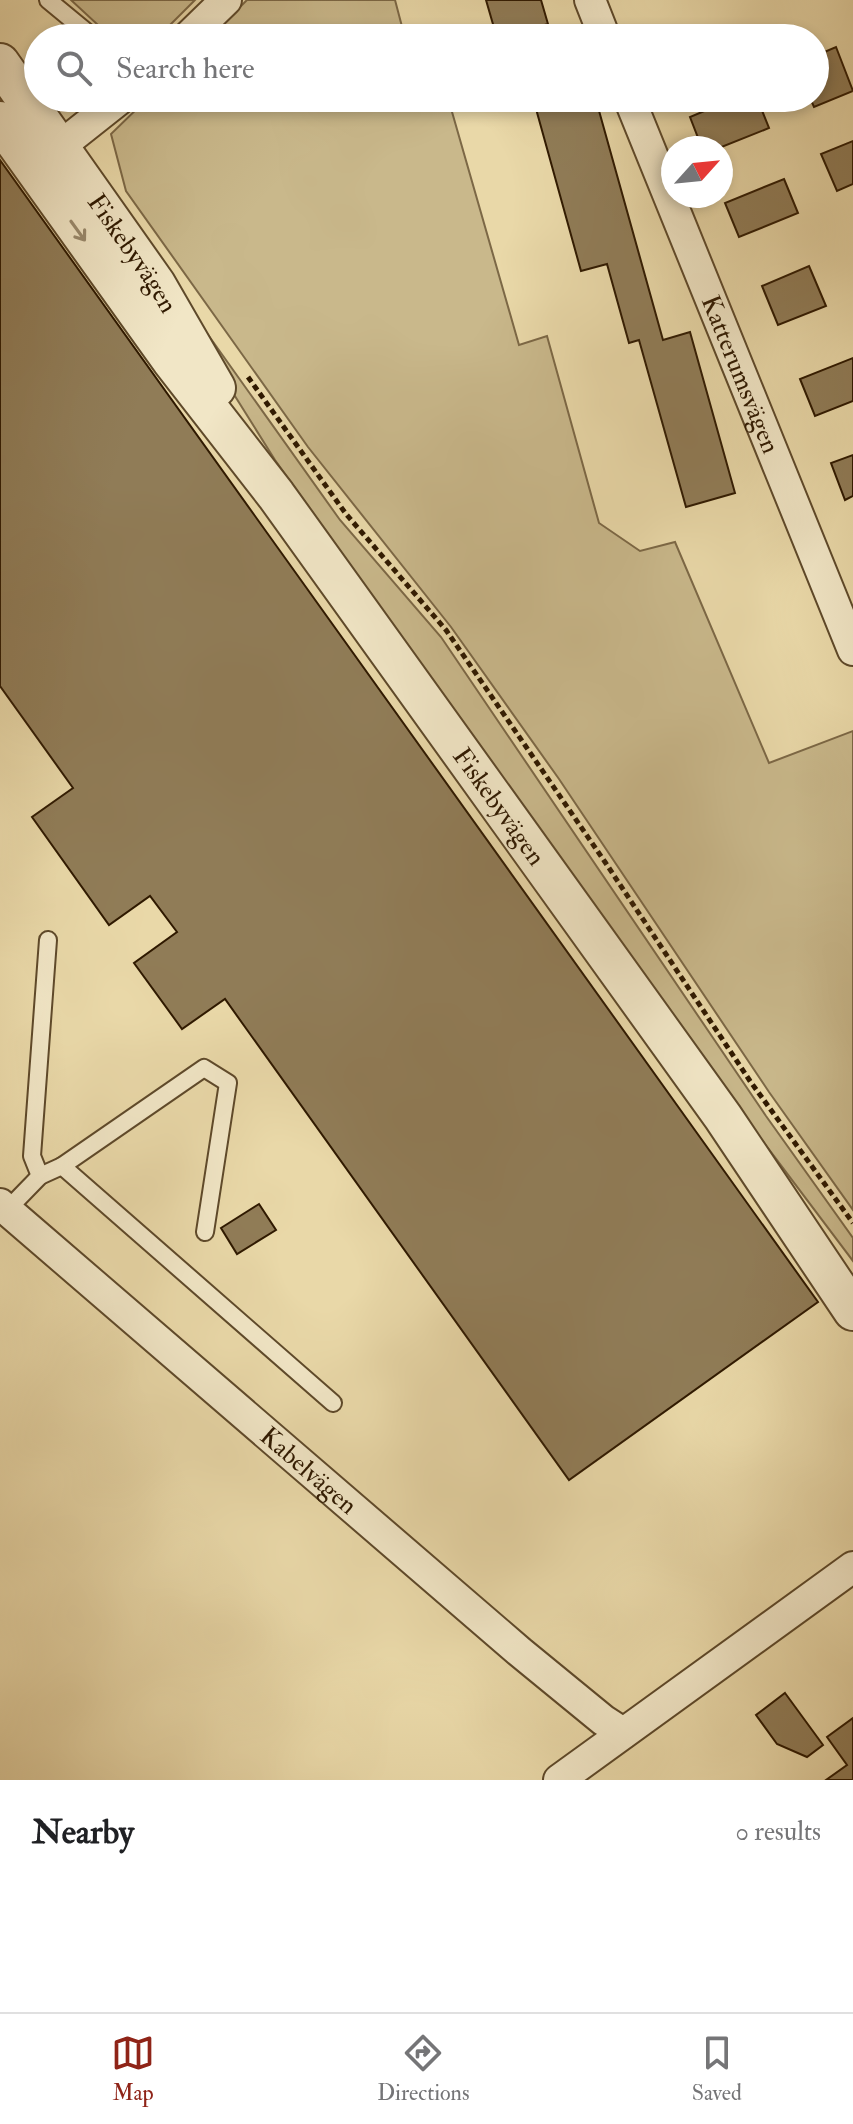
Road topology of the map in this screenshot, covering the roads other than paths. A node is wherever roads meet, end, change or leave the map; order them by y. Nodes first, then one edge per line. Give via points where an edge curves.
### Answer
1 (48, 0) edge
2 (226, 0) edge
3 (590, 0) edge
4 (77, 24) edge
5 (201, 24) edge
6 (599, 24) edge
7 (0, 63) edge
8 (24, 111) edge
9 (24, 112) edge
10 (103, 112) edge
11 (635, 112) edge
12 (0, 121) edge
13 (47, 157) junction
14 (853, 650) edge
15 (48, 940) dead end
16 (723, 1117) junction
17 (62, 1166) junction
18 (40, 1176) junction
19 (3, 1207) edge
20 (205, 1232) dead end
21 (853, 1279) edge
22 (853, 1311) edge
23 (333, 1403) dead end
24 (853, 1567) edge
25 (623, 1733) junction
26 (562, 1779) edge

1 - 4 lane
2 - 5 street
3 - 6 street
7 - 8 street, Fiskebyvägen
9 - 13 street, Fiskebyvägen
10 - 13 street
11 - 14 street, Katterumsvägen
12 - 13 street, Fiskebyvägen
13 - 16 street, Fiskebyvägen via 156,284 276,495
15 - 18 lane via 32,1156
16 - 21 street, Fiskebyvägen
16 - 22 street, Fiskebyvägen
17 - 18 lane
17 - 20 lane via 204,1068 228,1083
17 - 23 lane
18 - 19 lane
19 - 25 street, Kabelvägen via 520,1652
24 - 25 street
25 - 26 street

